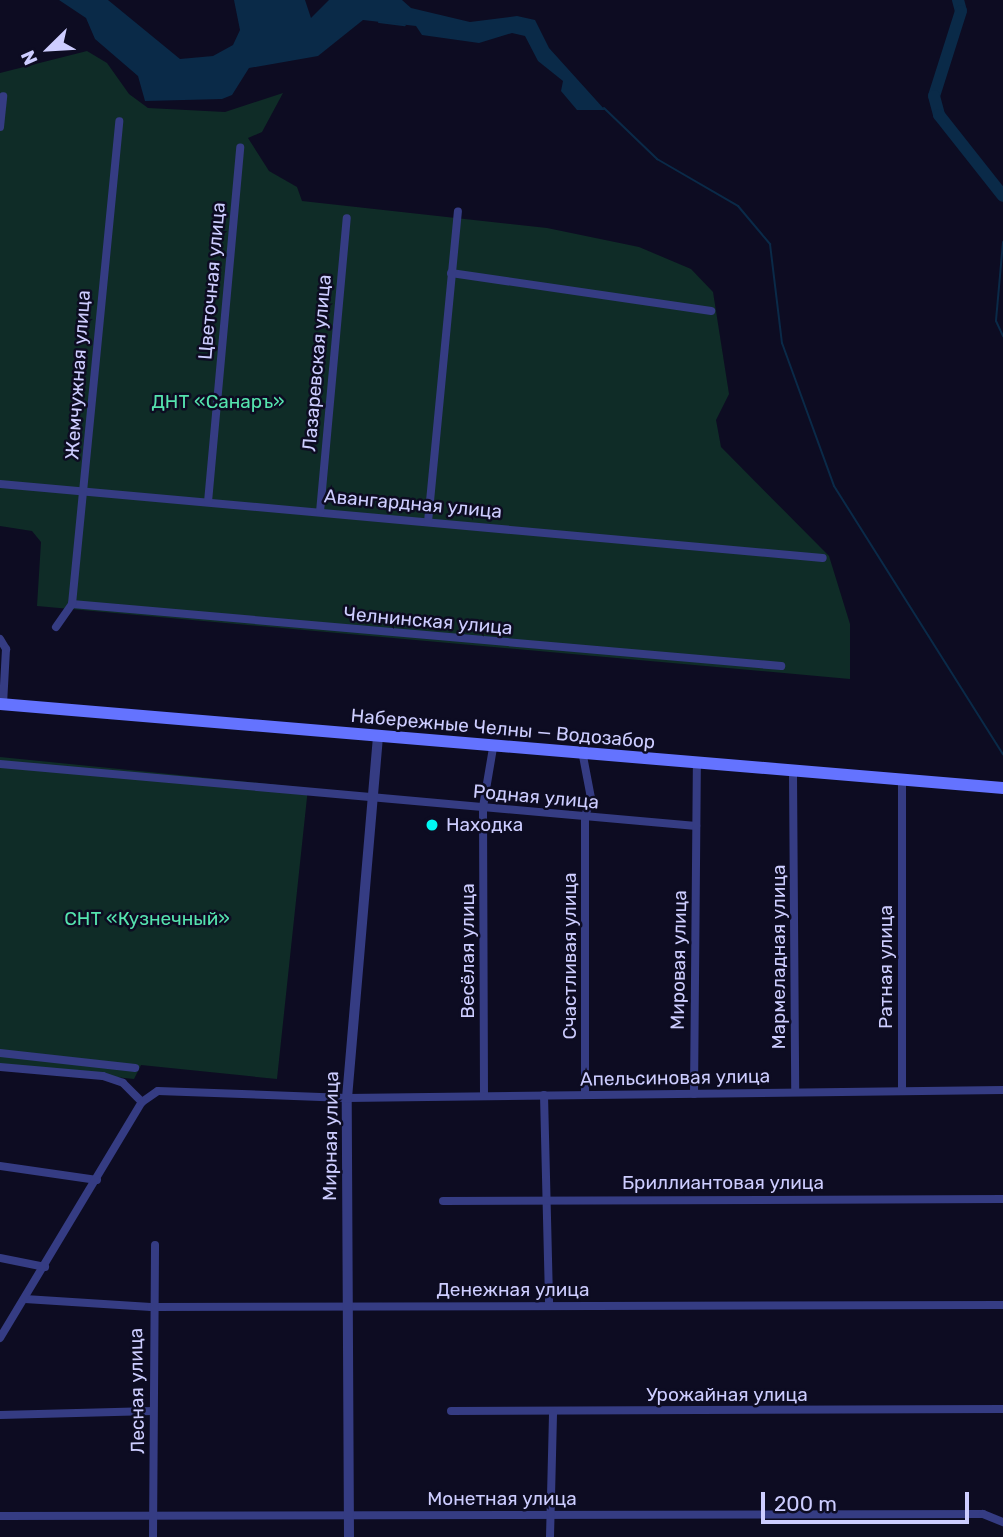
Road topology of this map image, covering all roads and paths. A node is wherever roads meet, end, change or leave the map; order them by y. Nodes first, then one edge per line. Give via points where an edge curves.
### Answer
1 (3, 96) dead end
2 (119, 121) dead end
3 (0, 127) edge
4 (240, 147) dead end
5 (458, 211) dead end
6 (346, 218) dead end
7 (451, 274) junction
8 (711, 312) dead end
9 (0, 484) edge
10 (85, 492) junction
11 (208, 502) junction
12 (320, 512) junction
13 (428, 522) junction
14 (823, 558) dead end
15 (72, 604) junction
16 (56, 627) dead end
17 (0, 639) edge
18 (781, 666) dead end
19 (1, 704) edge
20 (378, 737) junction
21 (493, 748) junction
22 (583, 756) junction
23 (0, 764) edge
24 (697, 766) junction
25 (793, 775) junction
26 (902, 782) junction
27 (1003, 788) edge
28 (373, 798) junction
29 (483, 807) junction
30 (585, 817) junction
31 (696, 826) junction
32 (0, 1053) edge
33 (0, 1067) edge
34 (135, 1068) dead end
35 (902, 1090) junction
36 (1003, 1090) edge
37 (795, 1092) junction
38 (585, 1094) junction
39 (694, 1094) junction
40 (484, 1095) junction
41 (544, 1095) junction
42 (347, 1098) junction
43 (142, 1102) junction
44 (0, 1166) edge
45 (97, 1180) junction
46 (547, 1199) junction
47 (1003, 1199) edge
48 (443, 1201) dead end
49 (155, 1245) dead end
50 (0, 1258) edge
51 (45, 1267) junction
52 (25, 1299) junction
53 (1003, 1304) edge
54 (549, 1306) junction
55 (152, 1307) junction
56 (349, 1307) junction
57 (0, 1338) edge
58 (1003, 1409) edge
59 (153, 1411) junction
60 (452, 1411) dead end
61 (553, 1412) junction
62 (0, 1415) edge
63 (349, 1514) junction
64 (551, 1515) junction
65 (0, 1516) edge
66 (153, 1516) junction
67 (1003, 1522) edge
68 (153, 1537) edge
69 (349, 1537) edge
70 (550, 1537) edge

1 - 3 street
2 - 10 street, Жемчужная улица
4 - 11 street, Цветочная улица
5 - 7 street
6 - 12 street, Лазаревская улица
7 - 8 street
7 - 13 street
9 - 10 street, Авангардная улица
10 - 11 street, Авангардная улица
10 - 15 street, Жемчужная улица
11 - 12 street, Авангардная улица
12 - 13 street, Авангардная улица
13 - 14 street, Авангардная улица
15 - 16 street, Жемчужная улица
15 - 18 street, Челнинская улица
17 - 19 street via 6,649
19 - 20 main road, Набережные Челны — Водозабор
20 - 21 main road, Набережные Челны — Водозабор
20 - 28 street, Мирная улица
21 - 22 main road, Набережные Челны — Водозабор
21 - 29 street, Весёлая улица
22 - 24 main road, Набережные Челны — Водозабор
22 - 30 street, Счастливая улица via 591,798
23 - 28 street, Родная улица
24 - 25 main road, Набережные Челны — Водозабор
24 - 31 street, Мировая улица
25 - 26 main road, Набережные Челны — Водозабор
25 - 37 street, Мармеладная улица
26 - 27 main road, Набережные Челны — Водозабор
26 - 35 street, Ратная улица
28 - 29 street, Родная улица
28 - 42 street, Мирная улица
29 - 30 street, Родная улица
29 - 40 street, Весёлая улица
30 - 31 street, Родная улица
30 - 38 street, Счастливая улица
31 - 39 street, Мировая улица
32 - 34 street
33 - 43 street via 103,1076 124,1083
35 - 36 street, Апельсиновая улица
35 - 37 street, Апельсиновая улица
37 - 39 street, Апельсиновая улица
38 - 39 street, Апельсиновая улица
38 - 41 street, Апельсиновая улица
40 - 41 street, Апельсиновая улица
40 - 42 street, Апельсиновая улица
41 - 46 street
42 - 43 street, Апельсиновая улица via 158,1091
42 - 56 street, Мирная улица
43 - 45 street
44 - 45 street
45 - 51 street
46 - 47 street, Бриллиантовая улица
46 - 48 street, Бриллиантовая улица
46 - 54 street
49 - 55 street, Лесная улица
50 - 51 street
51 - 52 street
52 - 55 street, Денежная улица
52 - 57 street
53 - 54 street, Денежная улица
54 - 56 street, Денежная улица
55 - 56 street, Денежная улица
55 - 59 street, Лесная улица
56 - 63 street, Мирная улица
58 - 61 street, Урожайная улица
59 - 62 street
59 - 66 street, Лесная улица
60 - 61 street, Урожайная улица
61 - 64 street
63 - 64 street, Монетная улица
63 - 66 street, Монетная улица
63 - 69 street, Мирная улица
64 - 67 street, Монетная улица via 983,1514
64 - 70 street
65 - 66 street, Монетная улица
66 - 68 street, Лесная улица

